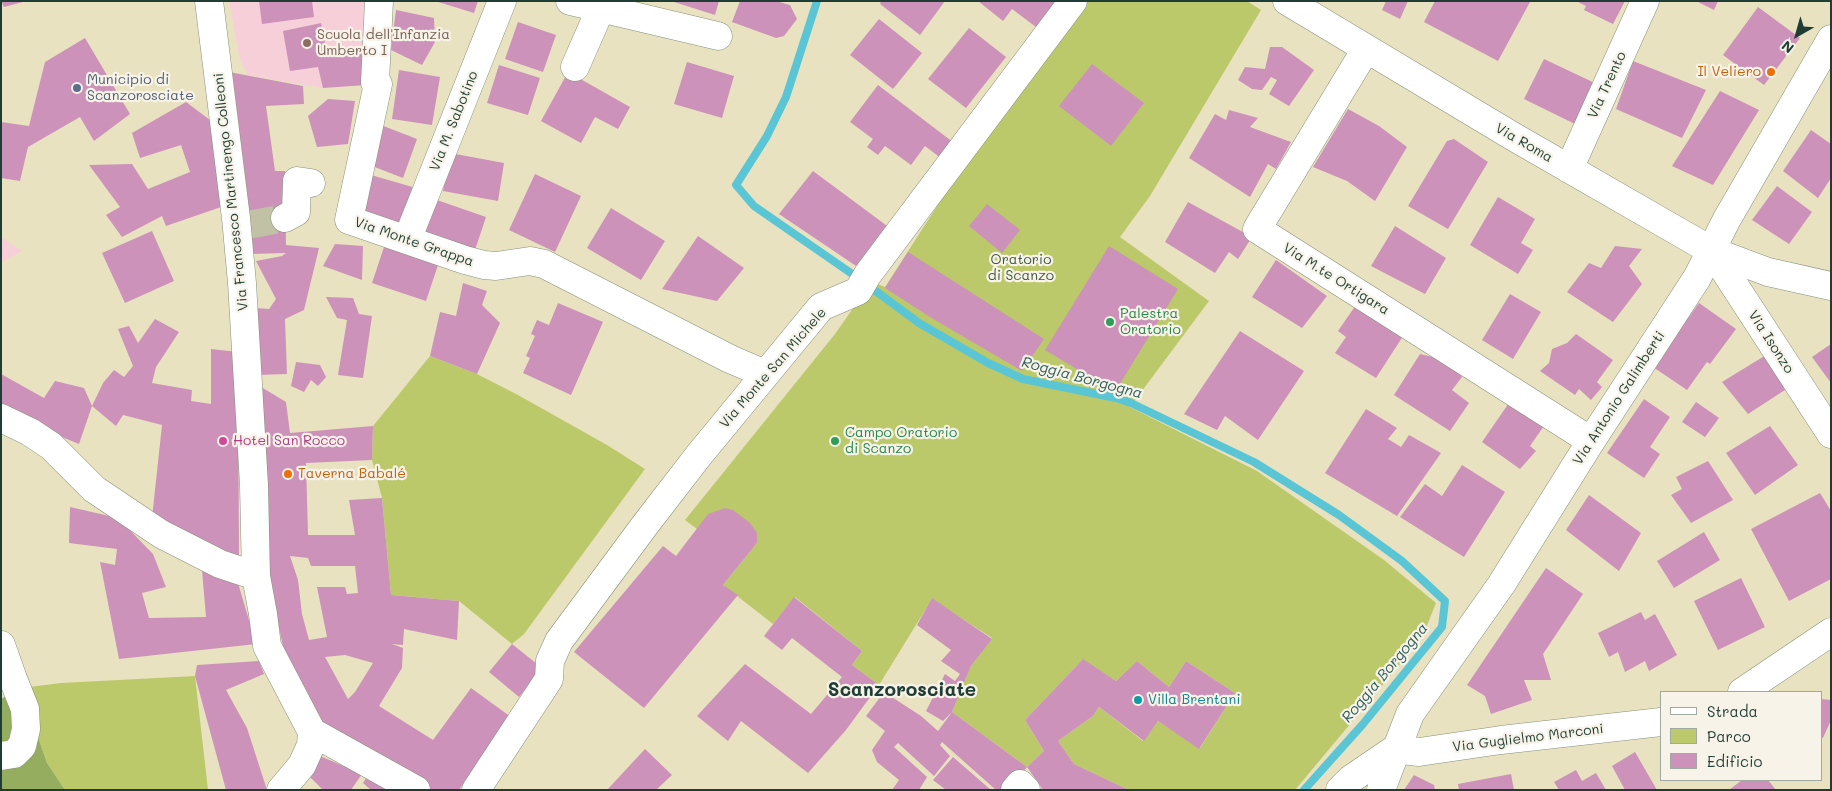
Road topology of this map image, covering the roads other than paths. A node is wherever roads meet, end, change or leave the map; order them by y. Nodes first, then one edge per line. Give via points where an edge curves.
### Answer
1 (209, 1) edge
2 (379, 1) edge
3 (502, 1) edge
4 (570, 1) edge
5 (1073, 1) edge
6 (1287, 1) edge
7 (1645, 1) edge
8 (602, 5) edge
9 (718, 36) dead end
10 (1831, 39) edge
11 (1366, 50) junction
12 (575, 67) dead end
13 (1569, 169) junction
14 (311, 183) dead end
15 (285, 218) dead end
16 (407, 240) junction
17 (1712, 251) junction
18 (1831, 286) edge
19 (765, 374) junction
20 (1, 418) edge
21 (1831, 434) edge
22 (1591, 441) junction
23 (256, 576) junction
24 (1831, 632) edge
25 (1, 645) edge
26 (1743, 691) edge
27 (1660, 722) edge
28 (312, 732) junction
29 (1395, 749) junction
30 (1, 756) edge
31 (281, 790) edge
32 (416, 790) edge
33 (476, 790) edge
34 (1015, 790) edge
35 (1026, 790) edge
36 (1340, 790) edge
37 (1381, 790) edge

1 - 23 street, Via Francesco Martinengo Colleoni via 221,108 242,222
2 - 16 street, Via Monte Grappa via 375,82 378,84 349,220
3 - 16 street, Via M. Sabotino
4 - 8 street
5 - 19 street, Via Monte San Michele via 861,285 821,307
6 - 11 street, Via Roma
7 - 13 street, Via Trento
8 - 9 street
8 - 12 street
10 - 17 street, Via Antonio Galimberti via 1727,219
11 - 13 street, Via Roma
11 - 22 street, Via M.te Ortigara via 1258,229
13 - 17 street, Via Roma
14 - 15 street via 296,181 296,212
16 - 19 street, Via Monte Grappa via 484,265 530,261 544,264
17 - 18 street, Via Roma via 1768,272
17 - 21 street, Via Isonzo
17 - 22 street, Via Antonio Galimberti
19 - 33 street, Via Monte San Michele via 645,524 559,640 550,661 548,679
20 - 23 street via 51,446 94,489 161,534 220,564
22 - 29 street, Via Antonio Galimberti via 1501,585 1410,714
23 - 28 street, Via Francesco Martinengo Colleoni via 267,646
24 - 26 street
25 - 30 street via 26,708 22,746 14,754
27 - 29 street, Via Guglielmo Marconi via 1419,752
28 - 31 street via 311,745 302,765
28 - 32 street
29 - 36 street
29 - 37 street, Via Antonio Galimberti
34 - 35 street via 1020,784

